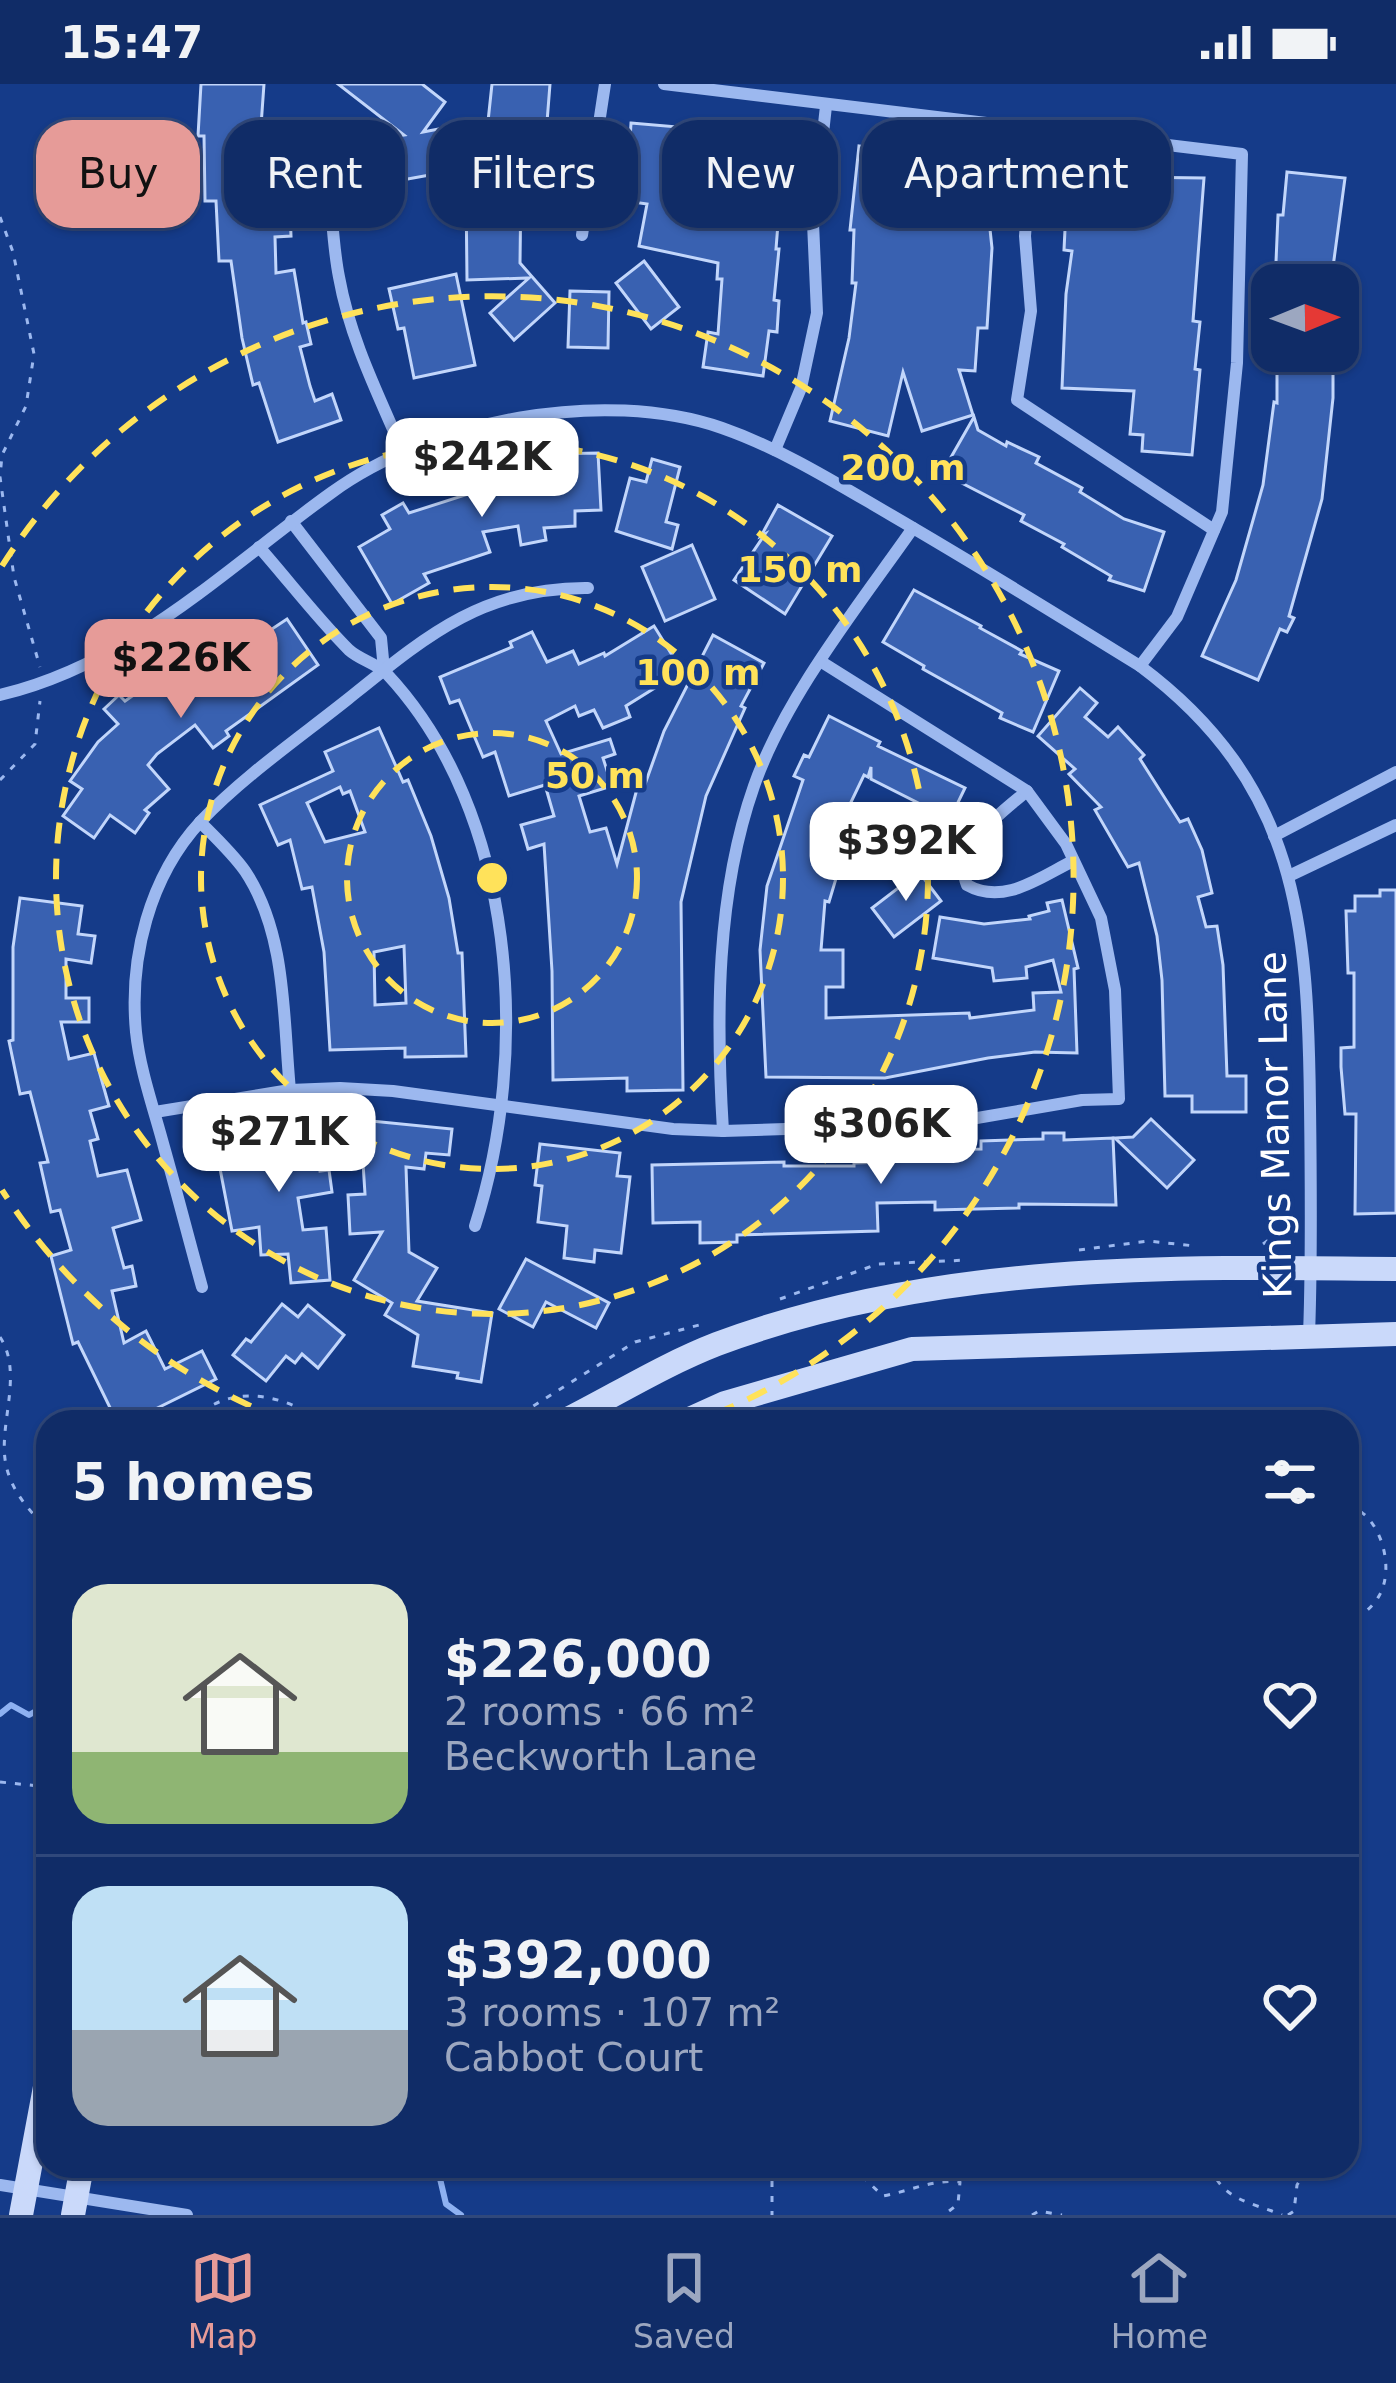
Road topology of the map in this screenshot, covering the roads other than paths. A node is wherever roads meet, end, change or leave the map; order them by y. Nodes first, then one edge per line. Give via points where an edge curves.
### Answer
1 (605, 84) edge
2 (664, 84) edge
3 (826, 106) junction
4 (947, 120) edge
5 (1171, 146) edge
6 (335, 228) edge
7 (1026, 228) edge
8 (582, 235) dead end
9 (775, 450) junction
10 (403, 452) junction
11 (291, 521) junction
12 (913, 528) junction
13 (1214, 530) junction
14 (259, 547) junction
15 (588, 588) dead end
16 (820, 661) junction
17 (1140, 666) junction
18 (384, 670) junction
19 (0, 695) edge
20 (1396, 772) edge
21 (1027, 791) junction
22 (200, 822) junction
23 (1396, 825) edge
24 (1274, 836) junction
25 (1073, 861) junction
26 (1291, 874) junction
27 (290, 1090) junction
28 (502, 1106) junction
29 (155, 1112) junction
30 (723, 1132) junction
31 (475, 1226) dead end
32 (1312, 1268) junction
33 (1396, 1269) edge
34 (202, 1287) dead end
35 (1309, 1334) junction
36 (1396, 1334) edge
37 (584, 1410) edge
38 (708, 1410) edge
39 (36, 2116) edge
40 (15, 2196) edge
41 (74, 2205) edge
42 (188, 2215) edge

1 - 8 street
2 - 3 street
3 - 4 street
3 - 9 street via 813,223 817,313 801,388
5 - 13 street via 1242,154 1237,363
6 - 10 street via 338,276 359,349
7 - 13 street via 1031,311 1017,400
9 - 10 street, Kings Manor Lane via 718,426 592,412 499,419
9 - 12 street, Kings Manor Lane
10 - 11 street, Kings Manor Lane
11 - 14 street, Kings Manor Lane
11 - 18 street via 381,638
12 - 16 street
12 - 17 street, Kings Manor Lane
13 - 17 street via 1178,617
14 - 18 street via 353,654
14 - 19 street, Kings Manor Lane via 106,656
15 - 18 street via 535,590 483,604
16 - 21 street
16 - 30 street via 755,782 734,853 718,1045
17 - 24 street, Kings Manor Lane via 1213,734 1254,790
18 - 22 street
18 - 28 street via 446,763 488,873 508,986
20 - 24 street
21 - 25 street
21 - 25 street via 985,827 965,860 967,885 1001,893
22 - 27 street via 248,875 268,918
22 - 29 street via 161,881 138,957 136,1034
23 - 26 street
24 - 26 street, Kings Manor Lane
25 - 30 street via 1101,918 1115,990 1118,1099 942,1124
26 - 32 street, Kings Manor Lane via 1309,1009
27 - 28 street via 393,1090
27 - 29 street
28 - 30 street
28 - 31 street
29 - 34 street
32 - 33 main road
32 - 35 street, Kings Manor Lane
32 - 37 main road via 1131,1269 872,1301 717,1344
35 - 36 main road
35 - 38 main road via 913,1349
39 - 40 main road
40 - 41 street
41 - 42 street

